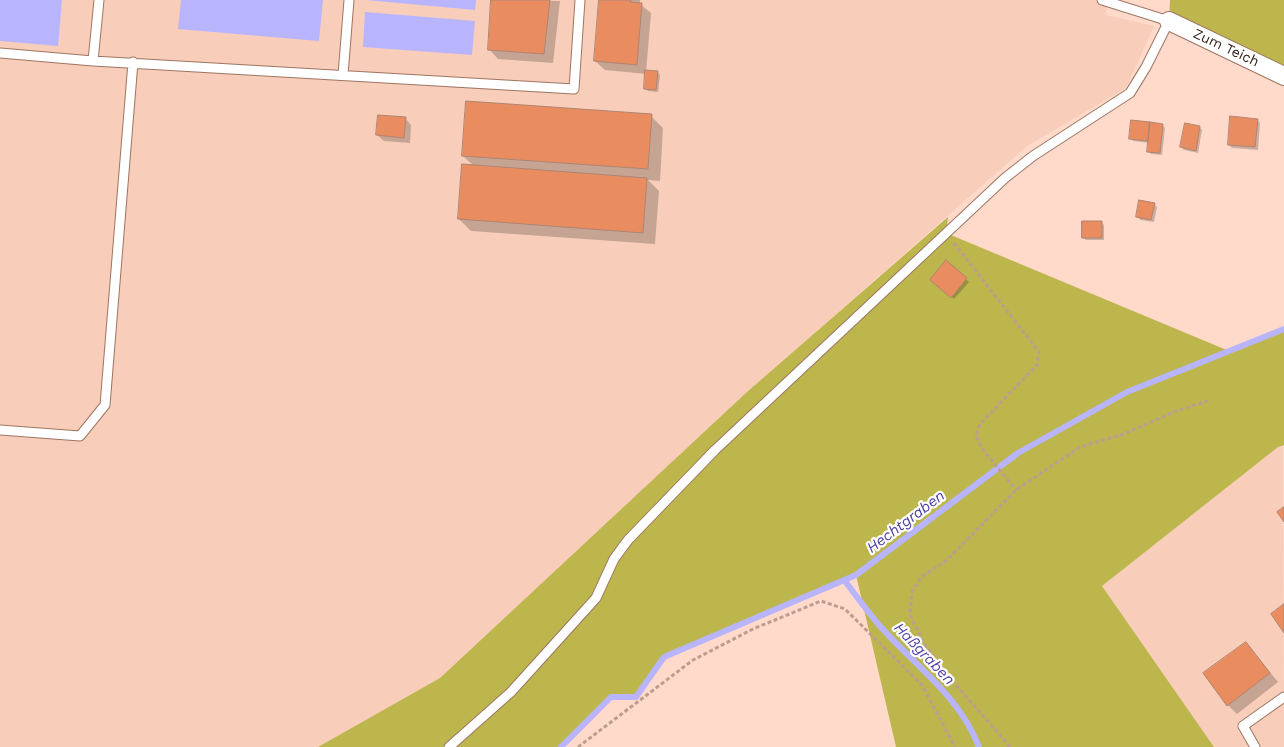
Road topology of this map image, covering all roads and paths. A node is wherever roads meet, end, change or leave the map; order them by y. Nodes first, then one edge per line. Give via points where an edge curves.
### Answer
1 (99, 0) edge
2 (349, 0) edge
3 (580, 0) edge
4 (1102, 0) edge
5 (1169, 21) junction
6 (0, 53) edge
7 (93, 61) junction
8 (133, 62) junction
9 (343, 75) junction
10 (1284, 76) edge
11 (946, 233) junction
12 (1211, 400) dead end
13 (0, 430) edge
14 (1016, 490) junction
15 (1284, 697) edge
16 (449, 747) edge
17 (578, 747) edge
18 (955, 747) edge
19 (1010, 747) edge
20 (1255, 747) edge

1 - 7 lane
2 - 9 lane
3 - 9 lane via 574,89
4 - 5 lane
5 - 10 street, Zum Teich
5 - 11 lane via 1130,93 1033,156
6 - 7 lane
7 - 8 lane
8 - 9 lane
8 - 13 lane via 105,404 80,436
11 - 14 path via 1039,352 1037,366 980,424 976,435 988,457
11 - 16 lane via 715,450 628,540 614,558 596,598 511,692
12 - 14 path via 1124,434 1080,447
14 - 19 path via 947,560 921,577 912,592 910,615 924,643 949,677
15 - 20 lane via 1243,726
17 - 18 path via 692,660 754,629 821,602 845,609 922,685

